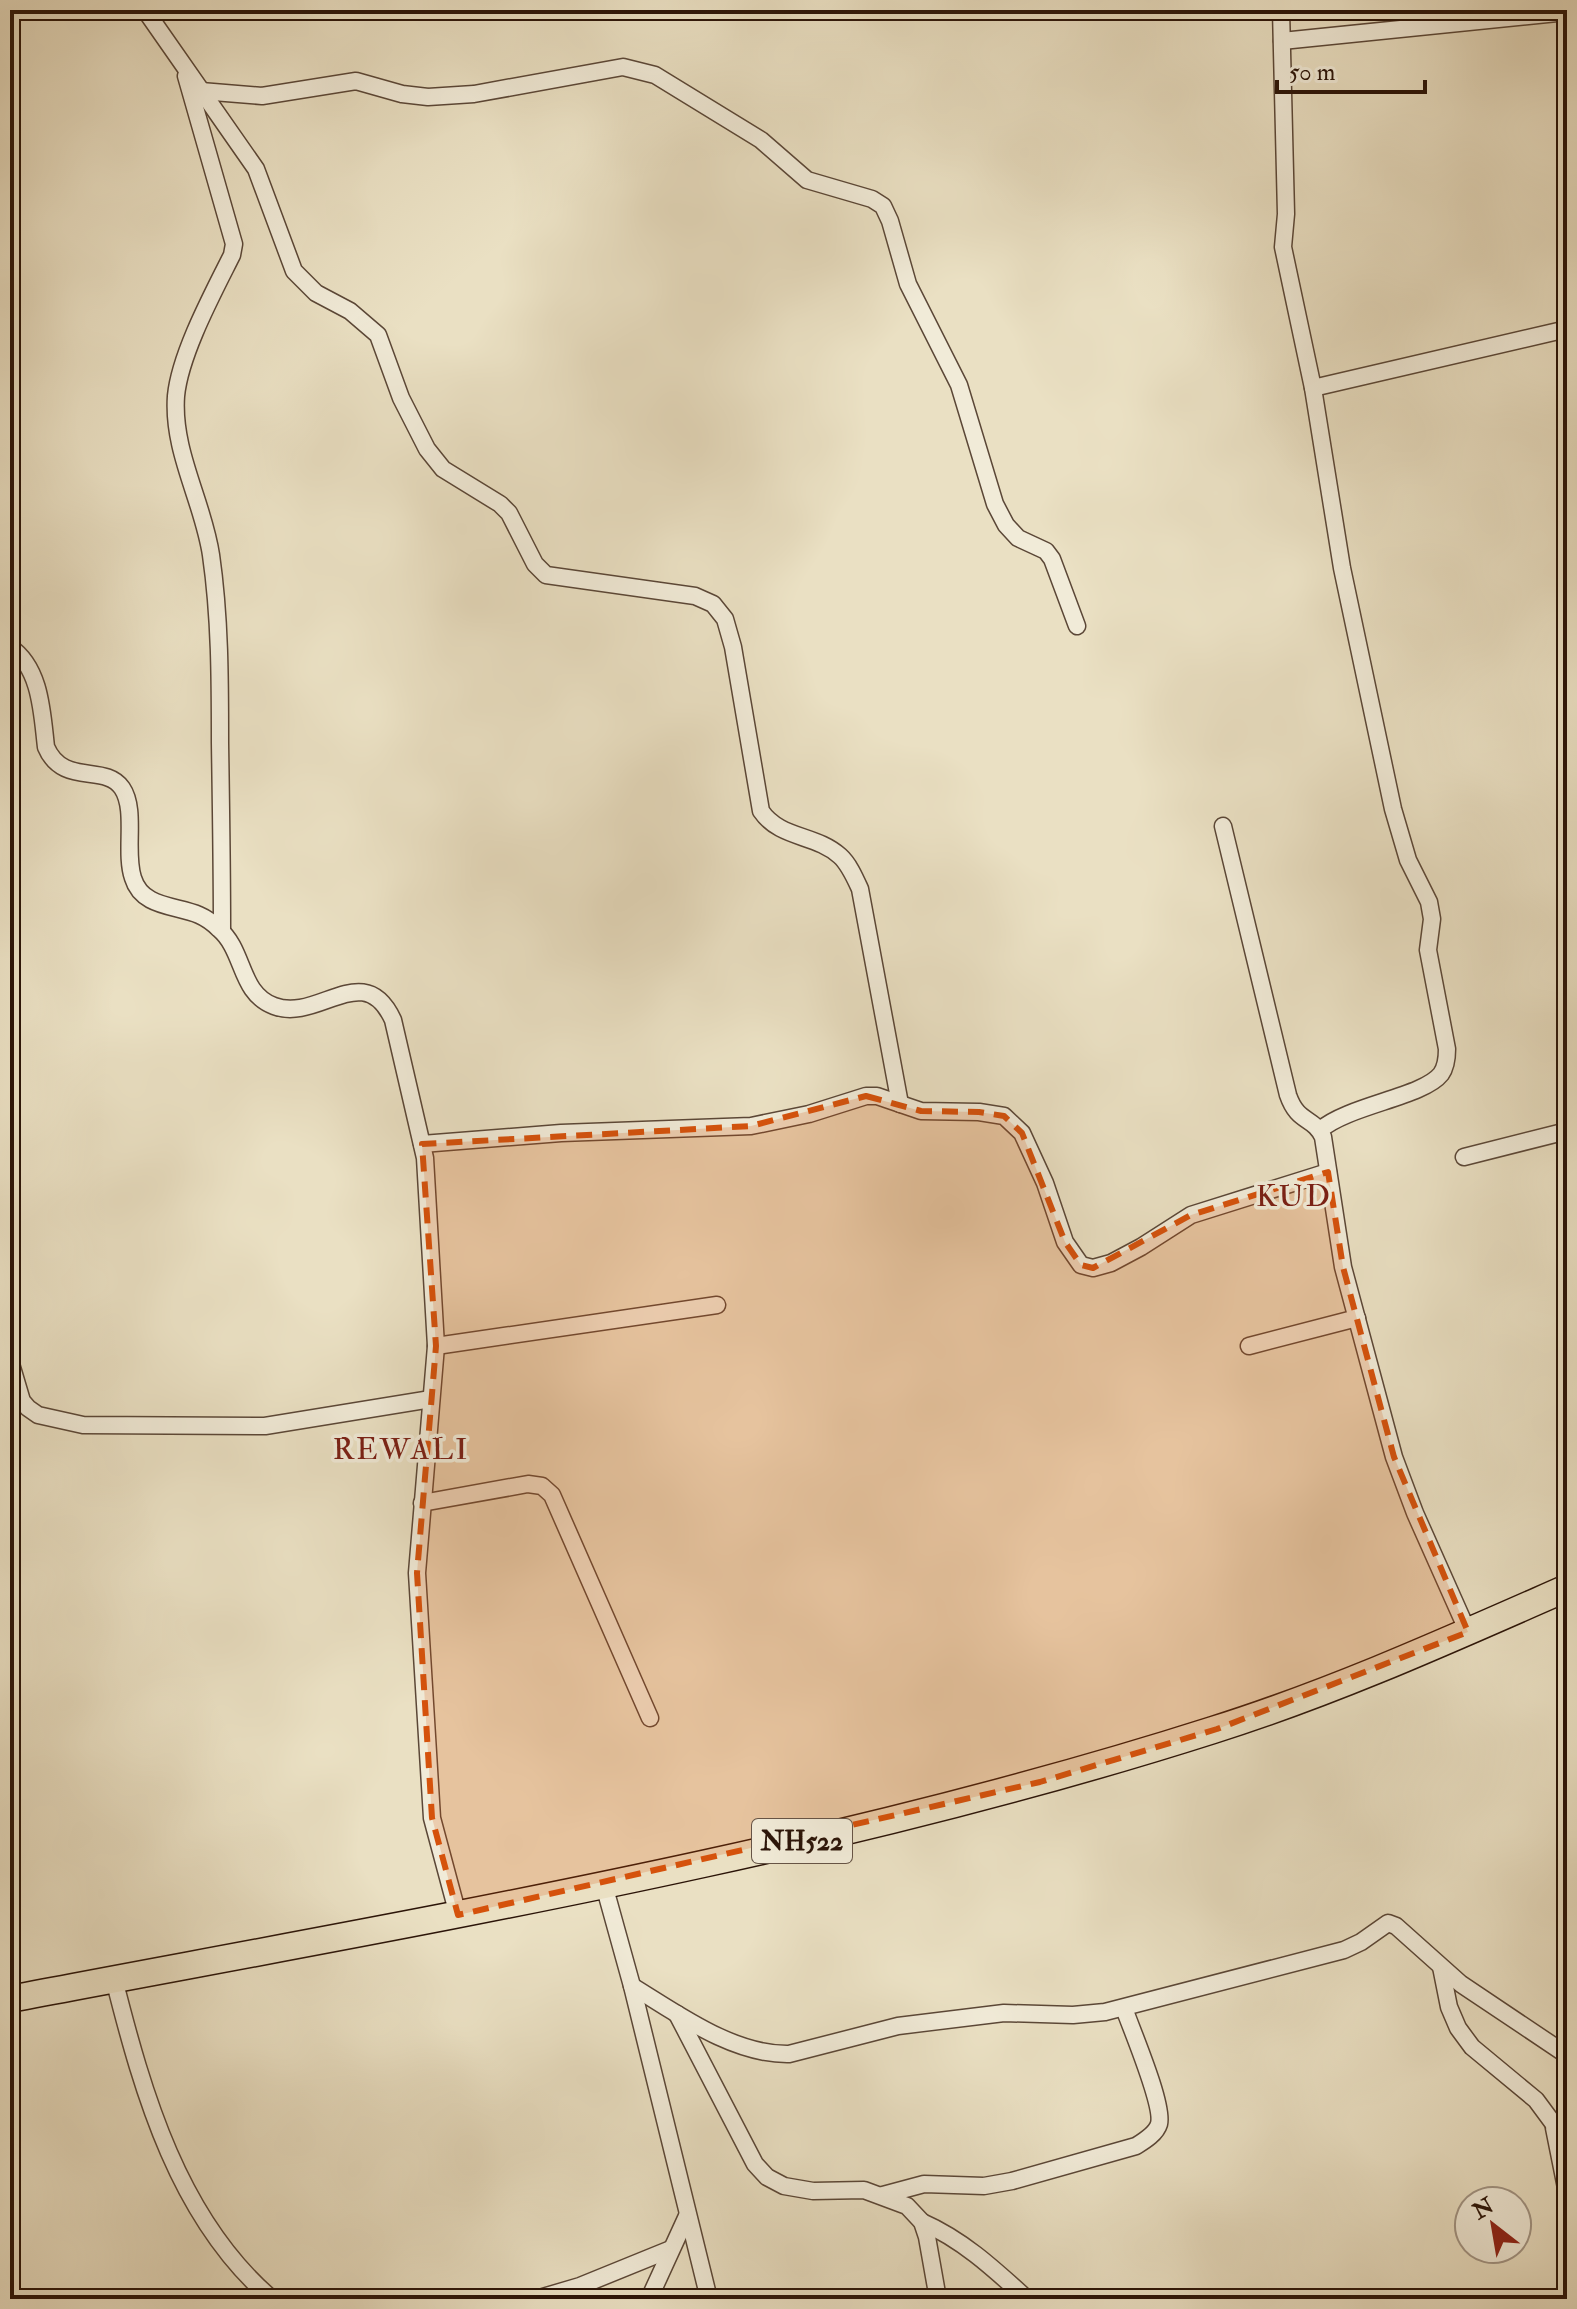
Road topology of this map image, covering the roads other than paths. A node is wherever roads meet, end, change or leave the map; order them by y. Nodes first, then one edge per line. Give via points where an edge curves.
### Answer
1 (145, 10) edge
2 (1281, 10) edge
3 (1567, 12) edge
4 (1282, 41) junction
5 (183, 63) junction
6 (201, 91) junction
7 (1567, 329) edge
8 (1313, 388) junction
9 (1077, 626) dead end
10 (10, 647) edge
11 (1223, 826) dead end
12 (222, 931) junction
13 (900, 1104) junction
14 (1320, 1130) junction
15 (1567, 1131) edge
16 (422, 1144) junction
17 (1464, 1157) dead end
18 (1328, 1172) junction
19 (717, 1305) dead end
20 (1357, 1318) junction
21 (436, 1346) junction
22 (1249, 1346) dead end
23 (11, 1364) edge
24 (431, 1399) junction
25 (422, 1503) junction
26 (1567, 1588) edge
27 (1468, 1632) junction
28 (650, 1718) dead end
29 (604, 1885) junction
30 (458, 1915) junction
31 (1441, 1967) junction
32 (114, 1979) junction
33 (632, 1986) junction
34 (10, 1999) edge
35 (1124, 2008) junction
36 (677, 2014) junction
37 (1567, 2055) edge
38 (1553, 2121) junction
39 (1567, 2142) edge
40 (1567, 2193) edge
41 (883, 2195) junction
42 (687, 2216) junction
43 (922, 2222) junction
44 (671, 2249) junction
45 (272, 2299) edge
46 (536, 2299) edge
47 (649, 2299) edge
48 (709, 2299) edge
49 (938, 2299) edge
50 (1027, 2299) edge

1 - 5 street
2 - 4 street
3 - 4 street
4 - 8 street via 1283,247
5 - 6 street
5 - 12 street via 234,244 176,394 188,482 211,552 219,645
6 - 9 street via 262,96 356,81 428,97 474,94 623,67 655,75 704,104 761,140 807,180 872,199 883,206 908,284 959,385 995,504 1018,538 1052,559
6 - 13 street via 256,169 294,271 316,293 350,311 378,335 427,449 443,469 509,513 535,564 546,575 561,578 695,596 713,604 725,619 761,811 778,829 840,856 860,889
7 - 8 street
8 - 14 street via 1342,568 1393,809 1408,860 1429,902 1428,950 1447,1049 1441,1074 1428,1084 1346,1113
10 - 12 street via 27,662 35,682 50,756 69,770 109,777 121,785 138,888 152,901 200,915
11 - 14 street via 1288,1095 1296,1113
12 - 16 street via 257,997 274,1006 307,1006 356,991 386,1005
13 - 16 street via 866,1096 751,1126
13 - 18 street via 921,1111 1004,1116 1014,1124 1039,1171 1065,1242 1081,1265 1093,1268 1141,1247 1191,1215
14 - 18 street
15 - 17 street
16 - 21 street
18 - 20 street
19 - 21 street
20 - 22 street
20 - 27 street via 1394,1457
21 - 24 street
23 - 24 street via 28,1408 83,1425 265,1426
24 - 25 street
25 - 28 street via 528,1484 542,1486 552,1495
25 - 30 street via 417,1573 432,1818
26 - 27 highway, NH522
27 - 29 highway, NH522 via 1217,1729 1040,1782
29 - 30 highway, NH522
29 - 33 street
30 - 32 highway, NH522
31 - 35 street via 1388,1923 1344,1950
31 - 37 street
31 - 38 street via 1458,2028
32 - 34 highway, NH522
32 - 45 street via 145,2091 192,2201 230,2259
33 - 36 street
33 - 42 street
35 - 36 street via 1073,2015 1004,2013 898,2026 772,2055
35 - 41 street via 1156,2098 1159,2124 1153,2134 1136,2146 1012,2181 984,2186 924,2184
36 - 41 street via 755,2164 767,2177 813,2191
38 - 39 street
38 - 40 street
41 - 43 street via 907,2206
42 - 44 street
42 - 48 street
43 - 49 street
43 - 50 street via 977,2254
44 - 46 street
44 - 47 street

